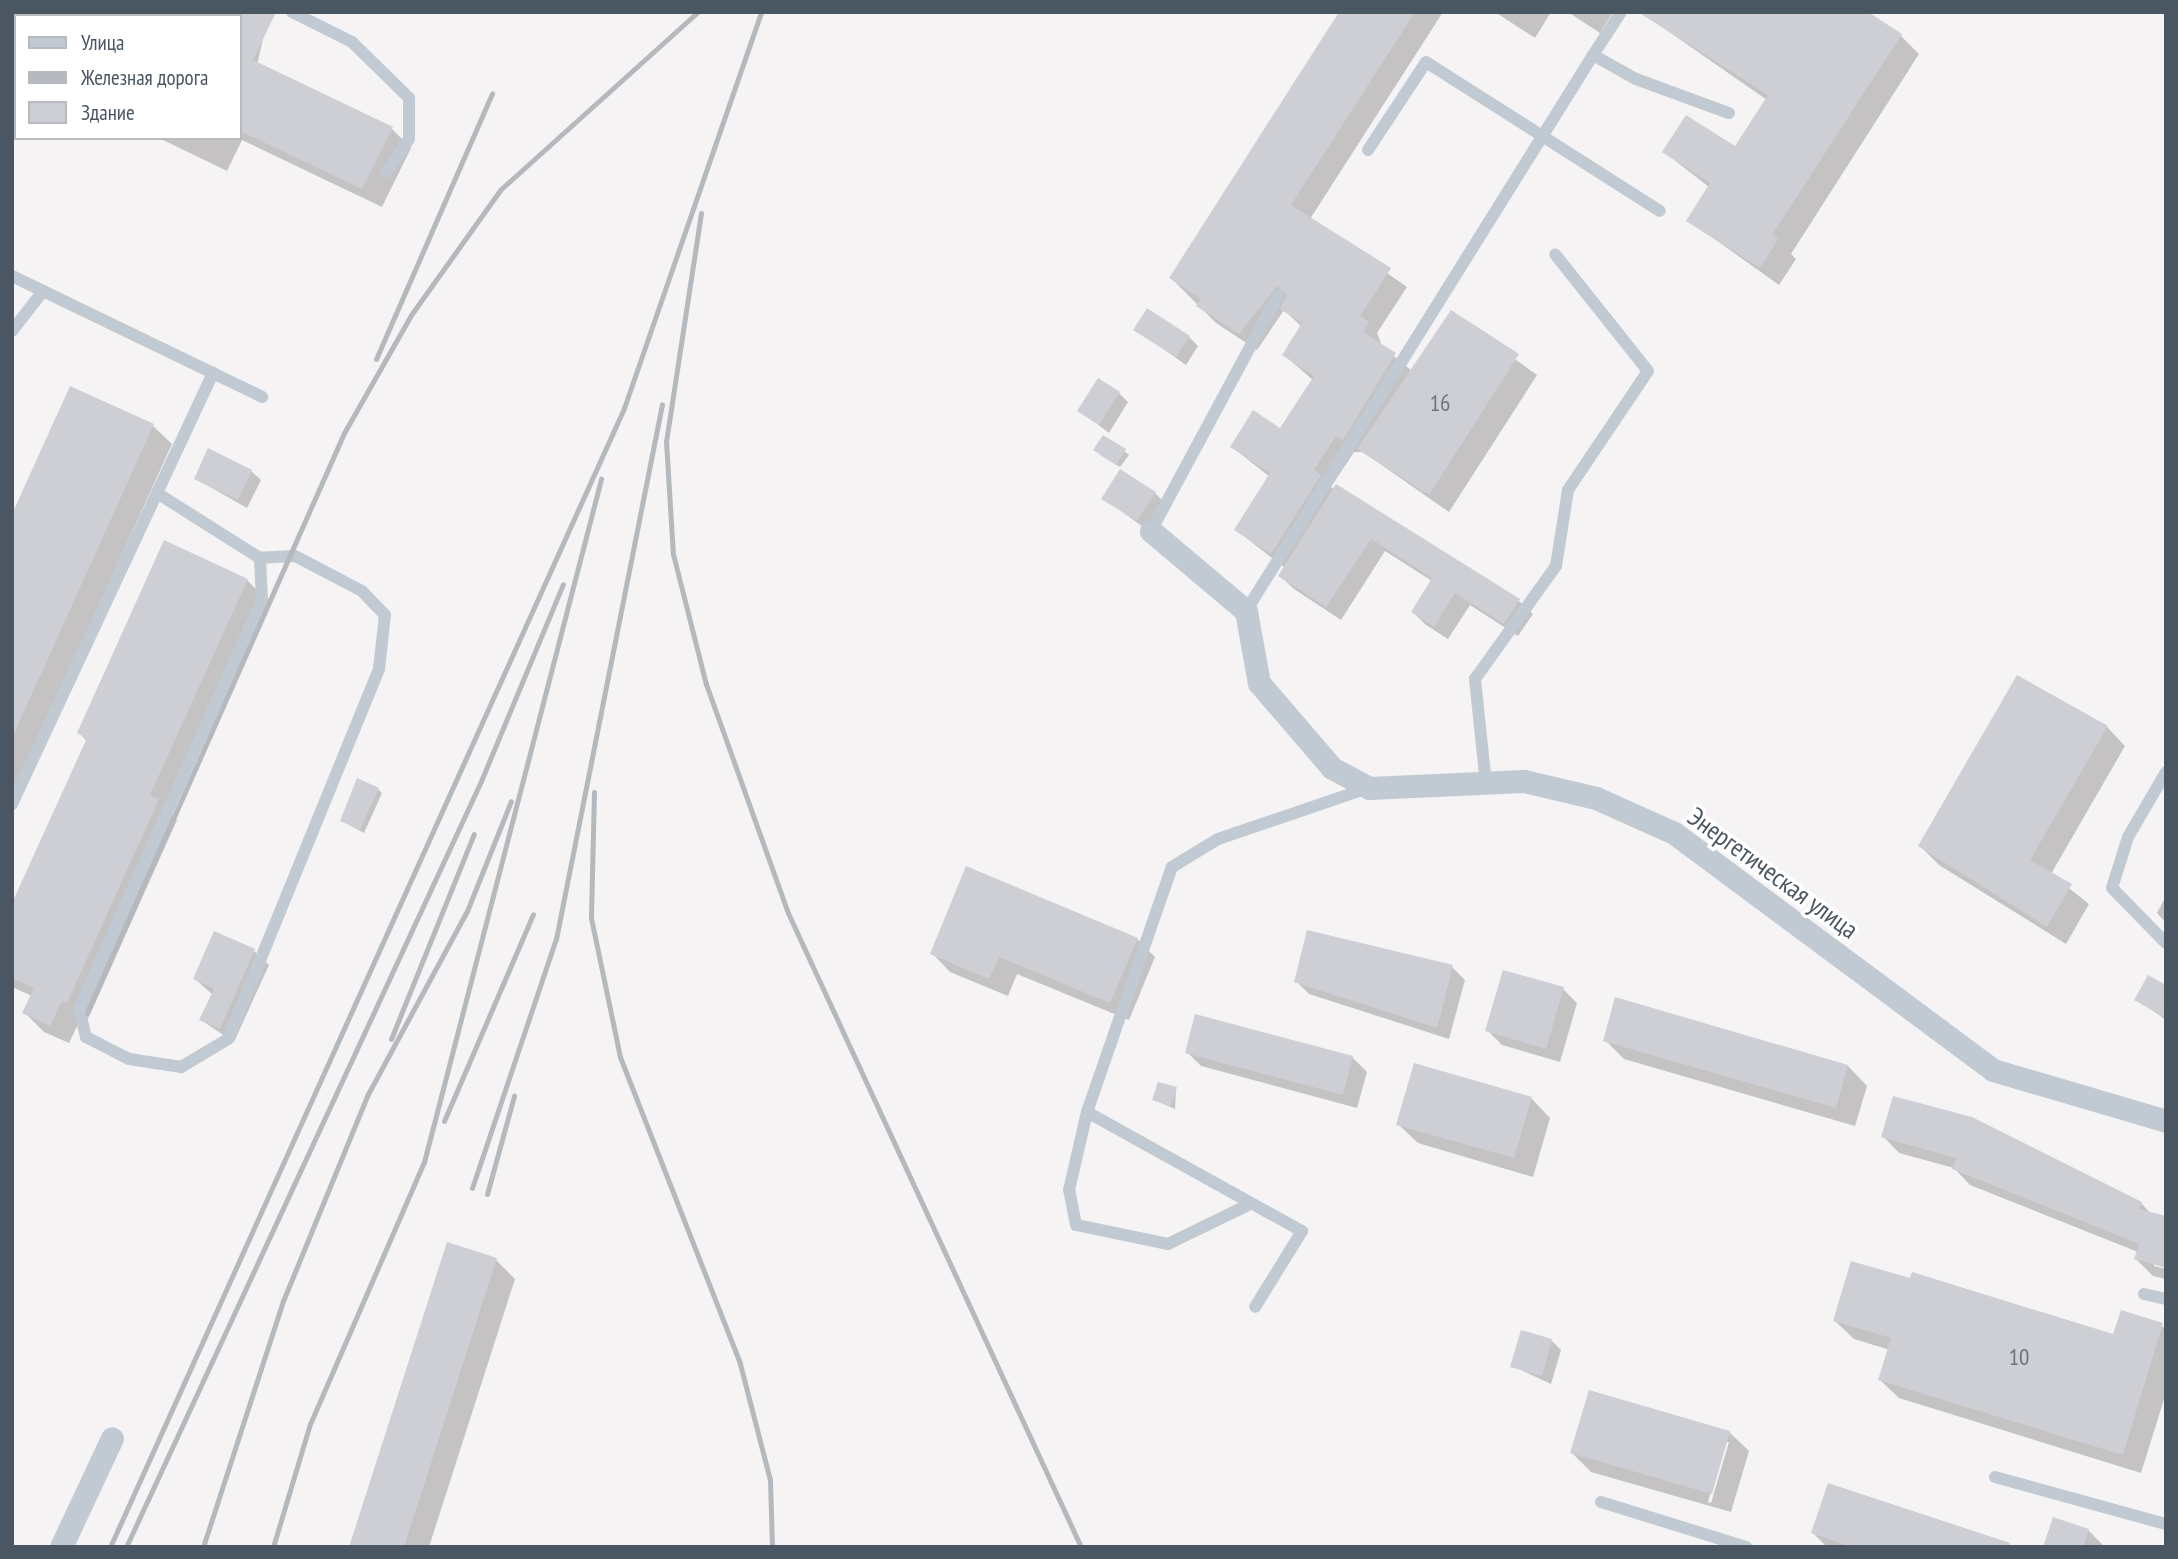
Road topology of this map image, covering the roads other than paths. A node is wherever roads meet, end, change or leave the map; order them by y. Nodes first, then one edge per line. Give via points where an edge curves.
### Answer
1 (292, 12) edge
2 (1621, 12) edge
3 (1593, 55) junction
4 (1728, 113) dead end
5 (1539, 139) junction
6 (1368, 150) dead end
7 (386, 173) dead end
8 (1660, 211) dead end
9 (1555, 254) dead end
10 (12, 276) edge
11 (43, 291) junction
12 (1278, 295) dead end
13 (12, 331) edge
14 (213, 373) junction
15 (262, 397) dead end
16 (158, 492) junction
17 (1151, 531) joint
18 (260, 558) junction
19 (1246, 611) junction
20 (2166, 772) edge
21 (1486, 784) junction
22 (1369, 788) junction
23 (12, 804) edge
24 (2166, 943) edge
25 (1087, 1112) junction
26 (2166, 1121) edge
27 (1250, 1204) junction
28 (2144, 1294) dead end
29 (2166, 1299) edge
30 (1255, 1307) dead end
31 (112, 1438) dead end
32 (1995, 1477) dead end
33 (1601, 1502) dead end
34 (2166, 1524) edge
35 (61, 1547) edge
36 (1746, 1547) edge

1 - 7 lane via 352,42 409,98 410,139
2 - 3 lane
3 - 4 lane via 1636,79
3 - 5 lane
5 - 6 lane via 1426,62
5 - 8 lane
5 - 19 lane
9 - 21 lane via 1648,371 1569,490 1556,566 1475,679
10 - 11 lane
11 - 13 lane
11 - 14 lane
12 - 17 lane
14 - 15 lane
14 - 16 lane
16 - 18 lane
16 - 23 lane
17 - 19 street
18 - 18 lane via 262,600 79,1009 86,1037 129,1059 181,1067 228,1039 379,668 385,615 362,592 295,556
19 - 22 street via 1259,683 1332,768
20 - 24 lane via 2128,836 2112,888
21 - 22 street, Энергетическая улица
21 - 26 street, Энергетическая улица via 1524,781 1596,798 1674,832 1993,1070
22 - 25 lane via 1218,839 1172,867
25 - 27 lane
25 - 27 lane via 1069,1190 1076,1225 1168,1244
27 - 30 lane via 1303,1231
28 - 29 lane
31 - 35 street
32 - 34 lane
33 - 36 lane

